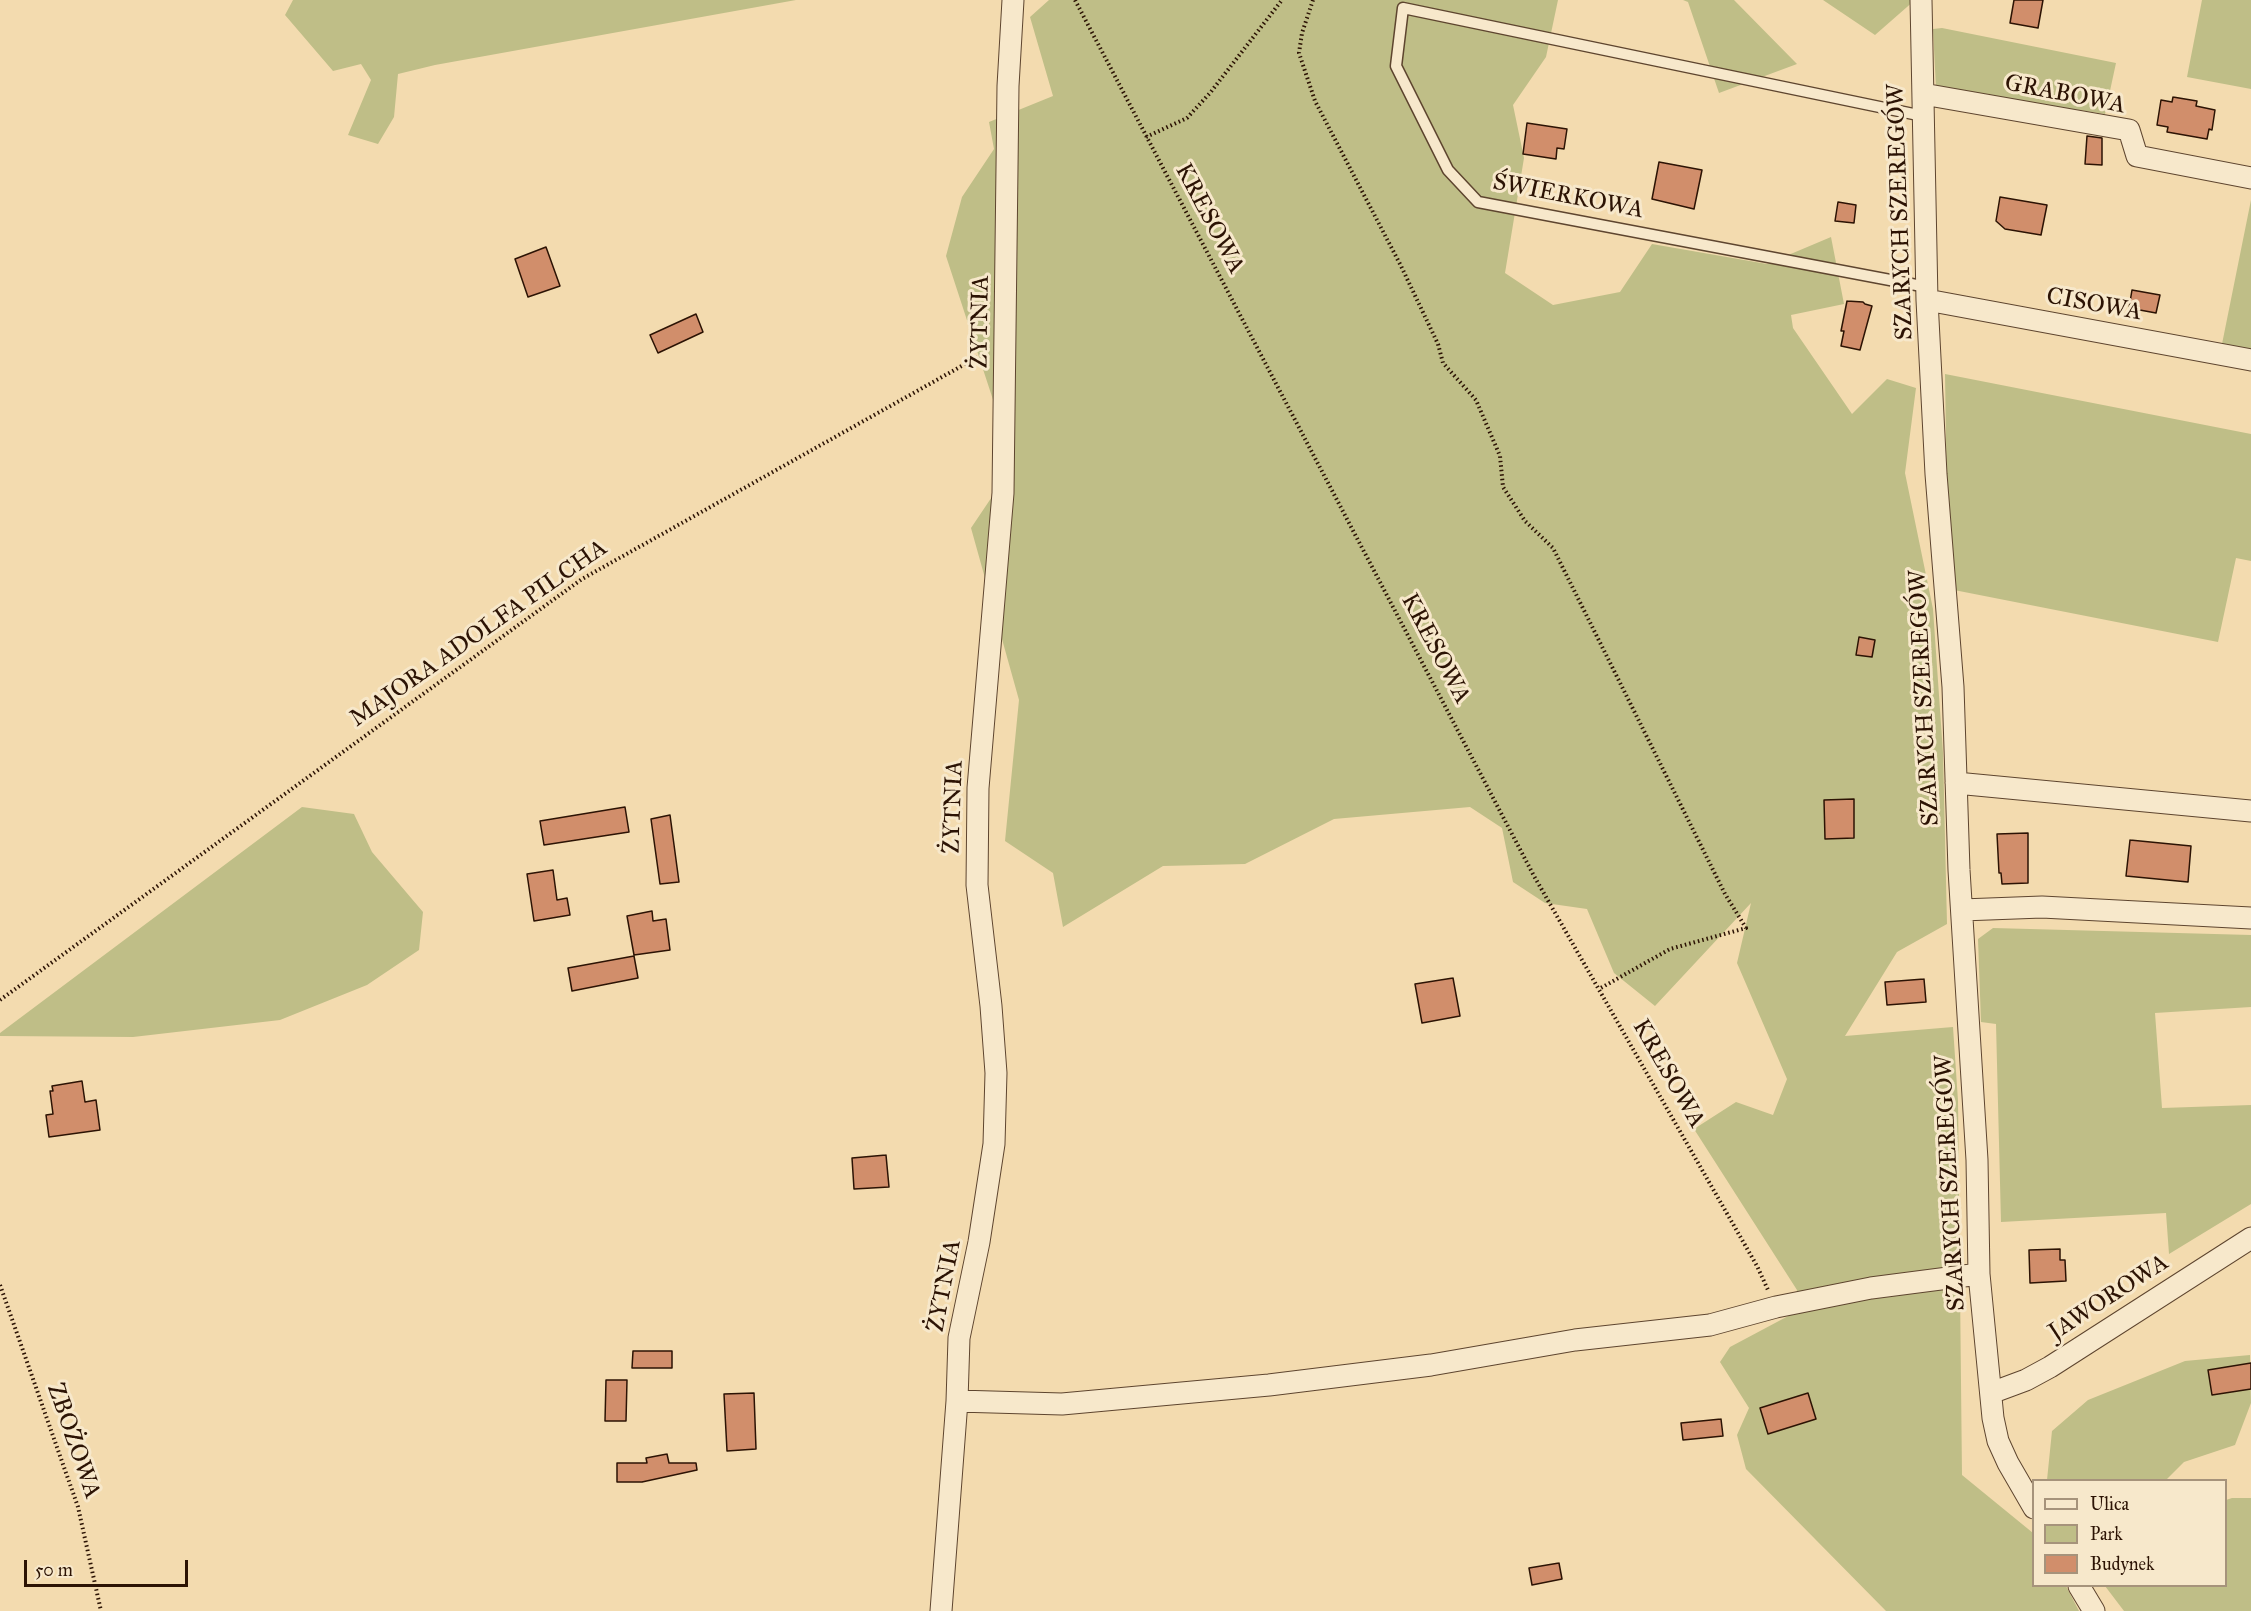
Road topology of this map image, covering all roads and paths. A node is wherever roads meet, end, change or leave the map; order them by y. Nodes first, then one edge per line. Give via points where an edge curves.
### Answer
1 (1013, 0) edge
2 (1075, 0) edge
3 (1282, 0) edge
4 (1313, 0) edge
5 (1921, 0) edge
6 (1923, 94) junction
7 (1923, 116) junction
8 (1146, 137) junction
9 (2251, 178) edge
10 (1927, 293) junction
11 (1006, 341) junction
12 (2251, 360) edge
13 (1956, 783) junction
14 (2251, 811) edge
15 (1962, 910) junction
16 (2251, 918) edge
17 (1599, 989) junction
18 (0, 1000) edge
19 (2251, 1238) edge
20 (1979, 1274) junction
21 (0, 1285) edge
22 (1776, 1307) junction
23 (1991, 1393) junction
24 (957, 1401) junction
25 (2032, 1505) edge
26 (2080, 1587) edge
27 (101, 1611) edge
28 (940, 1611) edge
29 (2094, 1611) edge

1 - 11 street, ŻYTNIA via 1008,86
2 - 8 path, KRESOWA
3 - 8 path via 1186,118
4 - 17 path via 1299,53 1315,101 1401,266 1443,363 1476,400 1500,456 1503,487 1525,521 1553,548 1725,894 1746,928 1670,948
5 - 6 street, SZARYCH SZEREGÓW
6 - 7 street, SZARYCH SZEREGÓW
6 - 9 street, GRABOWA via 2129,130 2137,156
7 - 10 street, SZARYCH SZEREGÓW
7 - 10 lane, ŚWIERKOWA via 1403,8 1396,66 1448,170 1478,202
8 - 17 path, KRESOWA via 1534,876
10 - 12 street, CISOWA
10 - 13 street, SZARYCH SZEREGÓW
11 - 18 path, MAJORA ADOLFA PILCHA via 582,579
11 - 24 street, ŻYTNIA via 1003,493 978,788 977,885 996,1073 994,1144 959,1338
13 - 14 street
13 - 15 street, SZARYCH SZEREGÓW
15 - 16 street via 2042,906
15 - 20 street, SZARYCH SZEREGÓW via 1977,1160
17 - 22 path, KRESOWA via 1757,1266
19 - 23 street, JAWOROWA via 2050,1367
20 - 22 street via 1871,1288
20 - 23 street, SZARYCH SZEREGÓW
21 - 27 path, ZBOŻOWA via 78,1508
22 - 24 street via 1710,1325 1575,1340 1431,1365 1269,1385 1062,1404
23 - 25 street, SZARYCH SZEREGÓW via 1998,1440
24 - 28 street, ŻYTNIA
26 - 29 street

